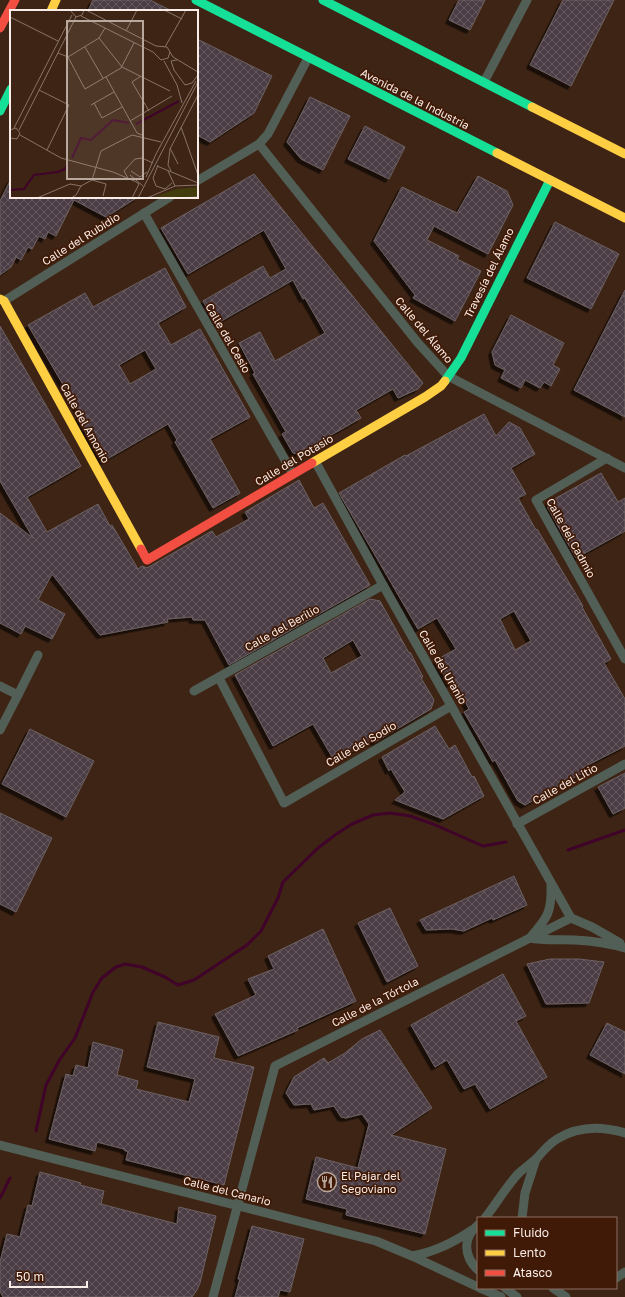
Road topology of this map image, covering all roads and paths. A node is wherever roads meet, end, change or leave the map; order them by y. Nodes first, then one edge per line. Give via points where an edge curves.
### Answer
1 (15, 0) edge
2 (56, 0) edge
3 (196, 0) edge
4 (323, 0) edge
5 (527, 0) edge
6 (51, 10) edge
7 (0, 28) edge
8 (308, 58) junction
9 (484, 82) junction
10 (10, 91) edge
11 (0, 111) edge
12 (259, 144) junction
13 (625, 154) edge
14 (198, 180) edge
15 (550, 180) junction
16 (168, 198) edge
17 (144, 213) junction
18 (625, 218) edge
19 (2, 300) edge
20 (448, 376) junction
21 (607, 458) junction
22 (315, 462) junction
23 (625, 468) edge
24 (293, 474) junction
25 (147, 560) joint
26 (383, 585) junction
27 (38, 655) dead end
28 (625, 659) edge
29 (219, 678) junction
30 (0, 686) edge
31 (194, 691) dead end
32 (18, 695) junction
33 (451, 706) junction
34 (0, 730) edge
35 (625, 764) edge
36 (517, 824) junction
37 (551, 884) junction
38 (571, 918) junction
39 (530, 938) junction
40 (625, 947) edge
41 (625, 1133) edge
42 (0, 1145) edge
43 (537, 1158) junction
44 (238, 1205) junction
45 (486, 1217) edge
46 (522, 1217) edge
47 (475, 1227) edge
48 (412, 1256) junction
49 (477, 1269) edge
50 (445, 1271) junction
51 (477, 1280) edge
52 (477, 1287) edge
53 (483, 1289) edge
54 (506, 1289) edge
55 (555, 1289) edge
56 (497, 1293) edge
57 (214, 1297) edge
58 (517, 1297) edge
59 (566, 1297) edge

1 - 7 street
2 - 6 street
3 - 8 street, Avenida de la Industria
4 - 9 street
5 - 9 street
8 - 12 street via 268,134
8 - 15 street, Avenida de la Industria
9 - 13 street
10 - 11 street
12 - 14 street
12 - 20 street, Calle del Álamo via 418,343
15 - 18 street, Avenida de la Industria
15 - 20 street, Travesía del Álamo via 461,358
16 - 17 street, Calle del Rubidio
17 - 19 street, Calle del Rubidio
17 - 24 street, Calle del Cesio
19 - 25 street, Calle del Amonio
20 - 21 street, Calle del Álamo
20 - 22 street, Calle del Potasio via 441,386 425,397
21 - 23 street, Calle del Álamo
21 - 28 street, Calle del Cadmio via 536,500
22 - 24 street, Calle del Potasio
22 - 26 street, Calle del Uranio
24 - 25 street, Calle del Potasio
26 - 29 street, Calle del Berilio
26 - 33 street, Calle del Uranio
27 - 32 street
29 - 31 street, Calle del Berilio
29 - 33 street, Calle del Sodio via 284,803
30 - 32 street
32 - 34 street
33 - 36 street, Calle del Uranio
35 - 36 street, Calle del Litio
36 - 37 street, Calle del Uranio
37 - 38 street, Calle del Uranio
37 - 39 street via 552,901 549,914
38 - 39 street, Calle de la Tórtola
38 - 40 street via 592,927
39 - 40 street via 602,942
39 - 44 street, Calle de la Tórtola via 275,1066
41 - 43 street via 604,1128 575,1131 557,1139
42 - 44 street, Calle del Canario
43 - 45 street via 518,1175
43 - 46 street via 525,1193
44 - 48 street, Calle del Canario via 376,1241
44 - 57 street, Calle de la Tórtola
47 - 48 street via 443,1248
47 - 49 street via 468,1238 467,1251
48 - 50 street, Calle del Canario
50 - 51 street, Calle del Canario via 469,1280
50 - 52 street, Calle del Canario
53 - 56 street, Calle del Canario
54 - 58 street
55 - 59 street

